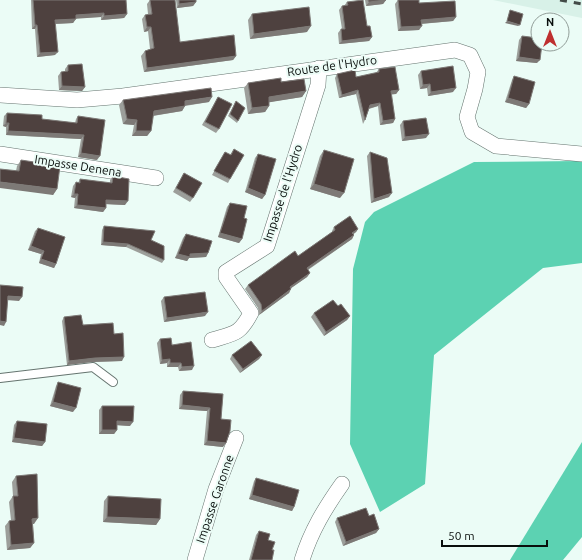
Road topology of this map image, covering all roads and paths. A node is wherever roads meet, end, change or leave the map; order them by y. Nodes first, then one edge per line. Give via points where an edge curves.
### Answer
1 (319, 68) junction
2 (0, 95) edge
3 (0, 154) edge
4 (582, 154) edge
5 (156, 178) dead end
6 (212, 340) dead end
7 (0, 378) edge
8 (113, 382) dead end
9 (236, 438) dead end
10 (342, 484) dead end
11 (194, 560) edge
12 (302, 560) edge

1 - 2 street, Route de l'Hydro via 77,100
1 - 4 street, Route de l'Hydro via 455,50 470,55 478,72 467,117 472,132 496,146
1 - 6 street, Impasse de l'Hydro via 318,85 267,246 226,272 226,277 251,313 243,328 234,334
3 - 5 street, Impasse Denena
7 - 8 lane via 93,367
9 - 11 street, Impasse Garonne via 216,489
10 - 12 street via 321,514 308,539

